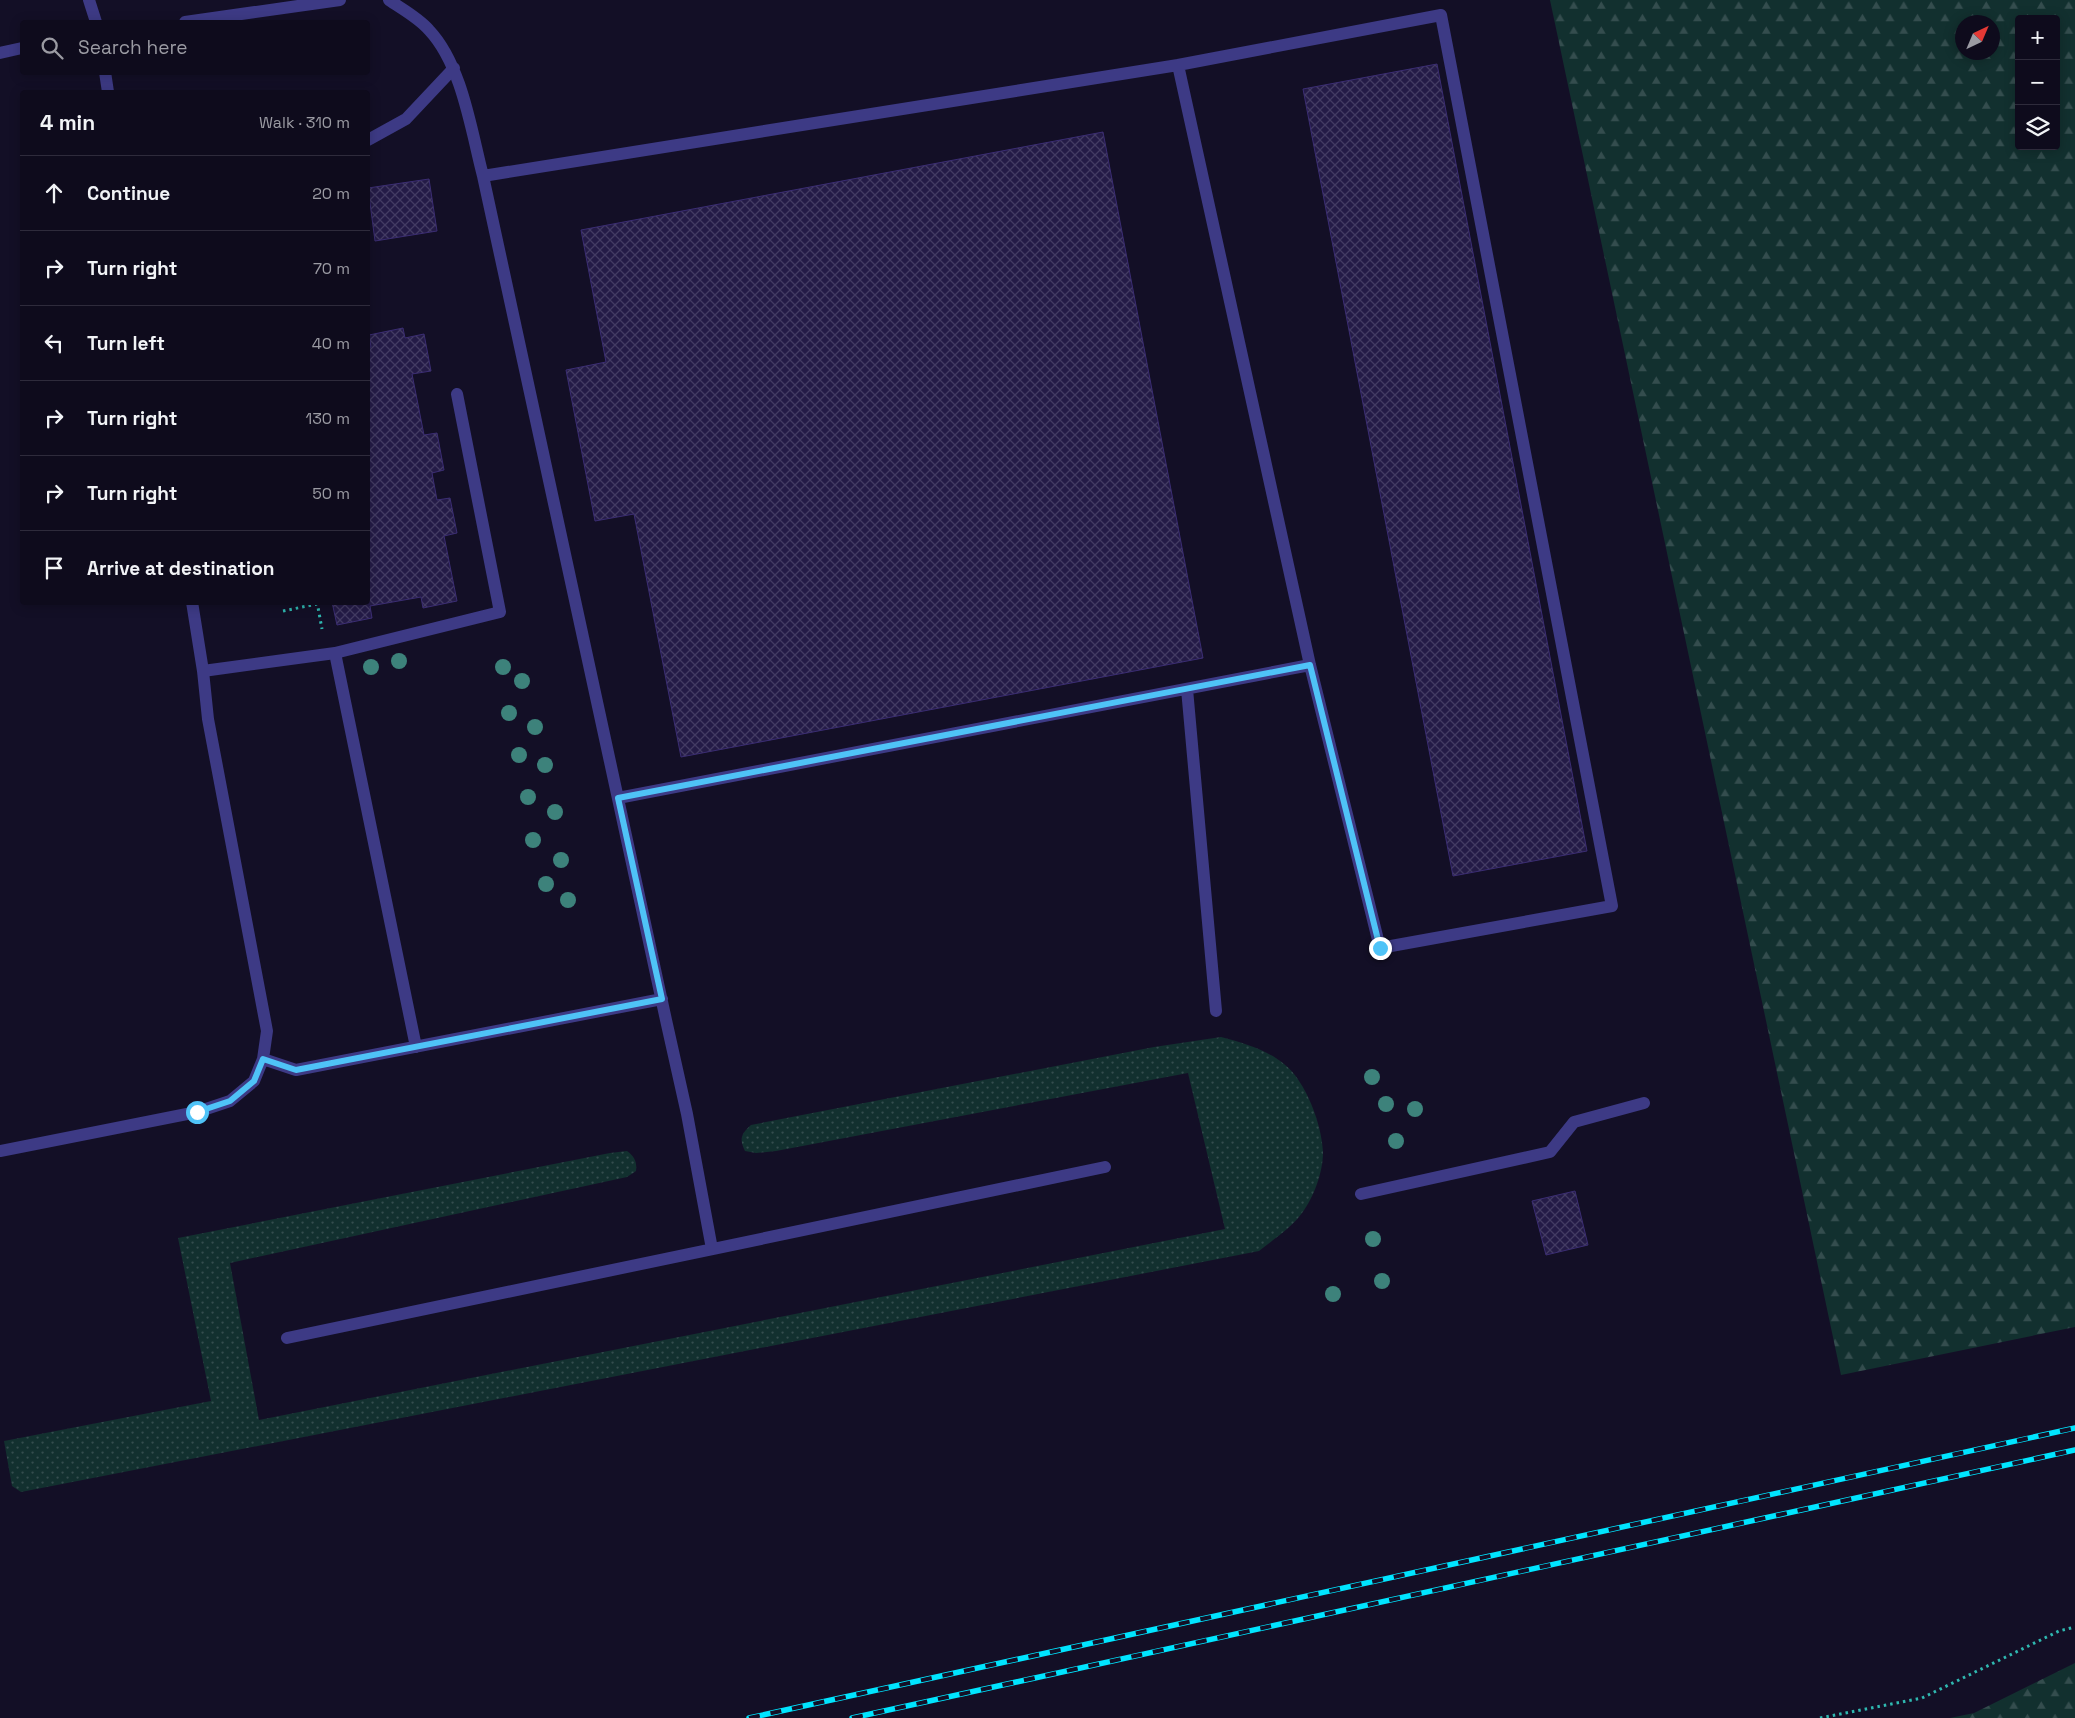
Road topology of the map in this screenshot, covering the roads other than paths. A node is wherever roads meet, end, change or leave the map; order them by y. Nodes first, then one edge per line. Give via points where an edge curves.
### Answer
1 (89, 0) edge
2 (340, 0) edge
3 (389, 0) edge
4 (95, 20) edge
5 (199, 20) edge
6 (20, 48) edge
7 (0, 53) edge
8 (1178, 65) junction
9 (454, 68) junction
10 (105, 75) edge
11 (108, 90) edge
12 (370, 139) edge
13 (483, 176) junction
14 (457, 394) dead end
15 (192, 605) edge
16 (335, 653) junction
17 (1310, 665) junction
18 (203, 671) junction
19 (1187, 689) junction
20 (618, 798) junction
21 (662, 999) junction
22 (1216, 1010) dead end
23 (416, 1047) junction
24 (263, 1059) junction
25 (1644, 1103) dead end
26 (0, 1151) edge
27 (1105, 1167) dead end
28 (1361, 1194) dead end
29 (712, 1249) junction
30 (287, 1338) dead end

1 - 4 street
2 - 5 street
3 - 9 street via 429,29
6 - 7 street
8 - 13 street
8 - 17 street
8 - 17 street via 1441,15 1612,906 1380,948
9 - 12 street via 406,119
9 - 13 street
10 - 11 street
13 - 20 street
14 - 16 street via 500,612
15 - 18 street
16 - 18 street
16 - 23 street
17 - 19 street
18 - 24 street via 208,719 267,1031
19 - 20 street
19 - 22 street
20 - 21 street
21 - 23 street
21 - 29 street
23 - 24 street via 296,1070
24 - 26 street via 254,1081 230,1101 197,1112
25 - 28 street via 1574,1122 1550,1152
27 - 29 street
29 - 30 street

